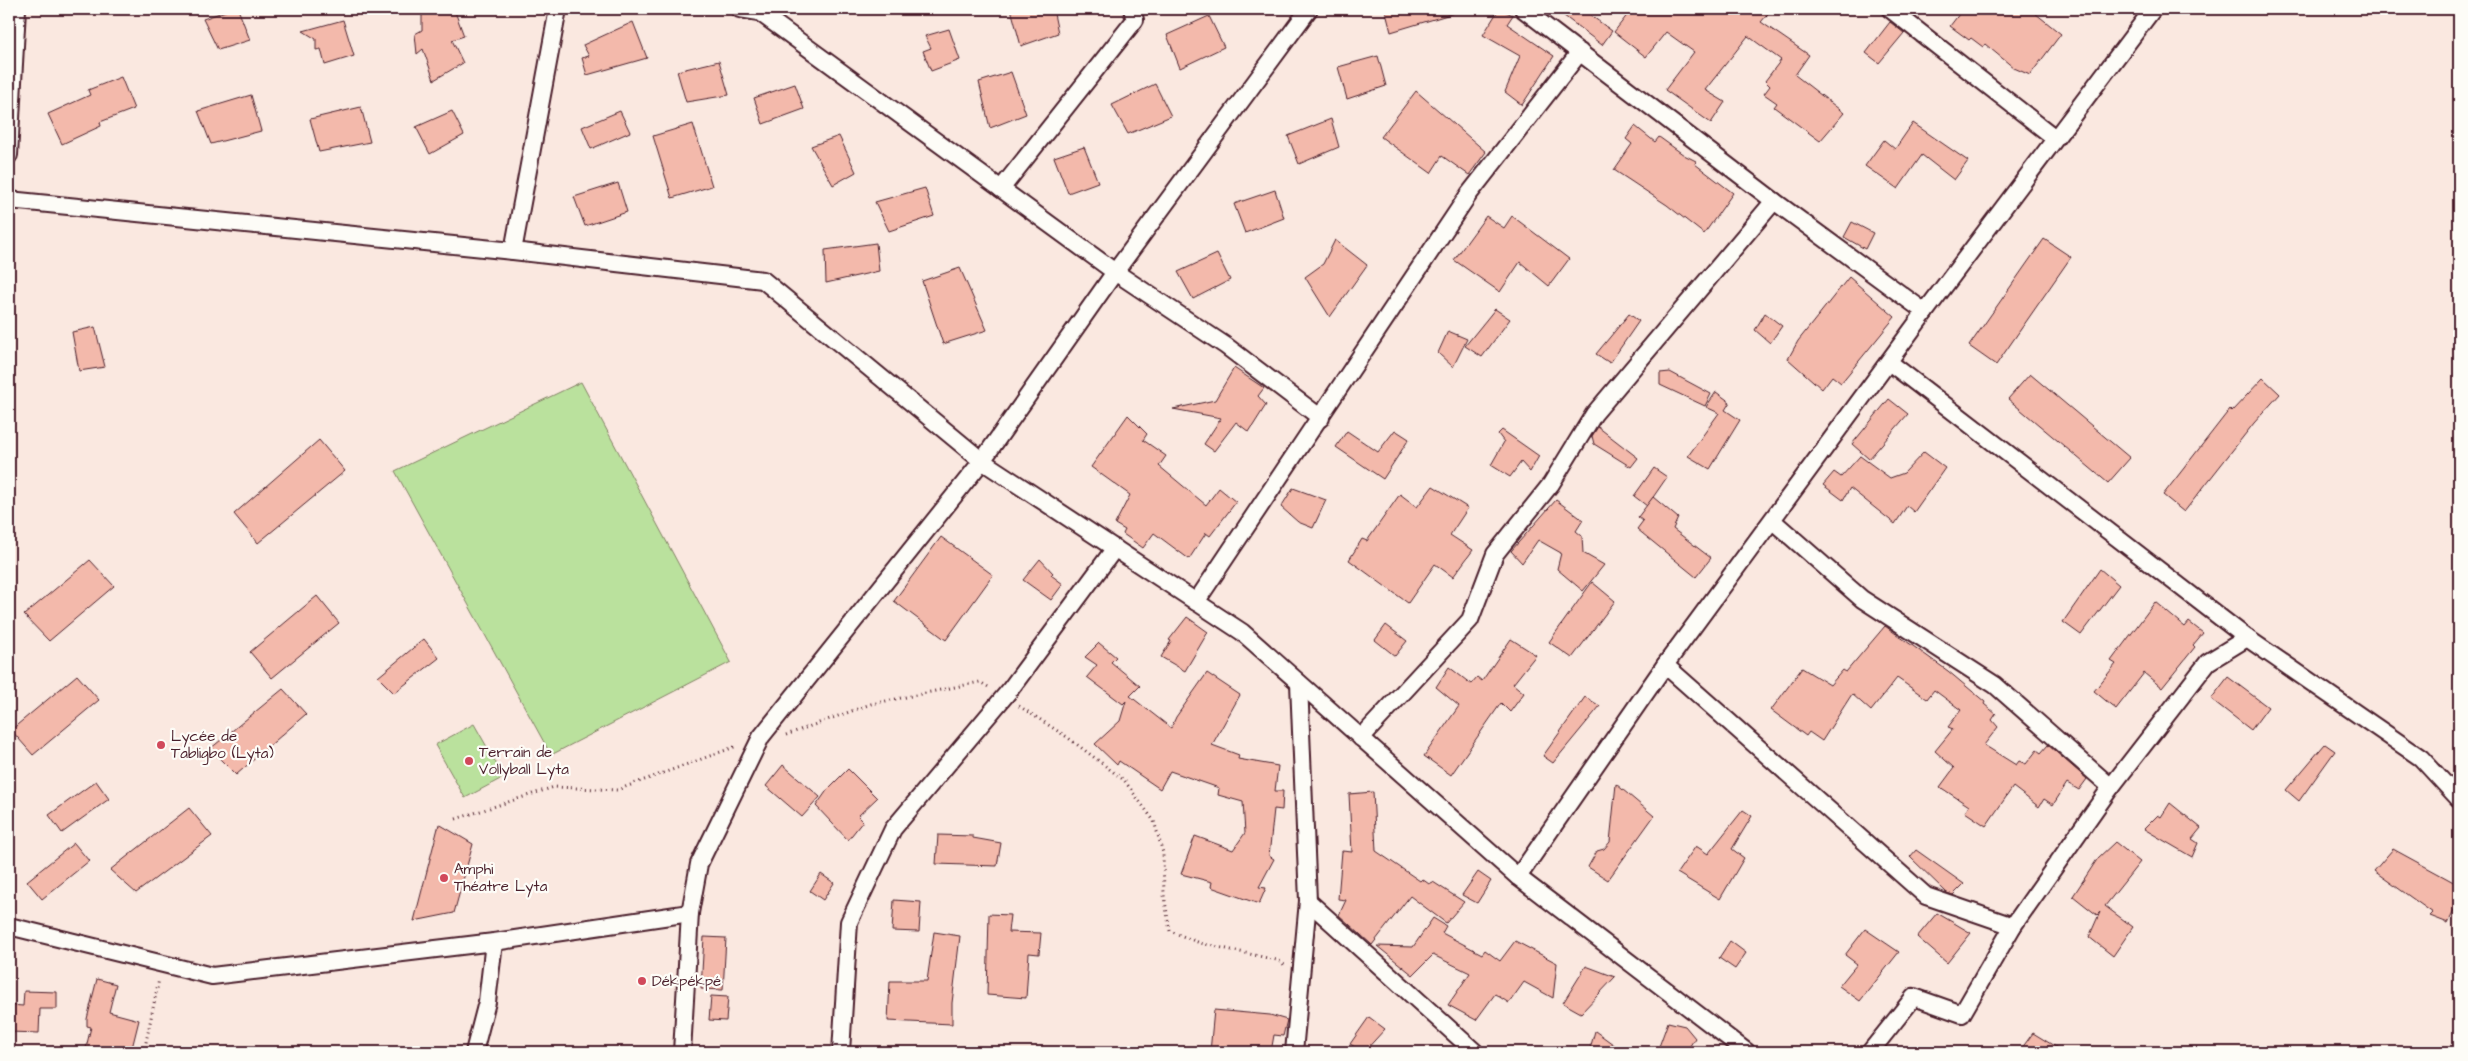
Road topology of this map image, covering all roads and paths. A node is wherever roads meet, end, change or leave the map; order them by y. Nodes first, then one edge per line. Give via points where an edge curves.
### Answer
1 (17, 9) edge
2 (558, 9) edge
3 (740, 9) edge
4 (1132, 9) edge
5 (1308, 9) edge
6 (1523, 9) edge
7 (1890, 9) edge
8 (2153, 9) edge
9 (12, 35) edge
10 (1580, 52) junction
11 (2056, 138) junction
12 (9, 155) edge
13 (1001, 189) junction
14 (9, 200) edge
15 (1774, 200) junction
16 (513, 251) junction
17 (1116, 272) junction
18 (1925, 312) junction
19 (1889, 362) junction
20 (1321, 418) junction
21 (982, 461) junction
22 (1773, 521) junction
23 (1115, 548) junction
24 (1196, 602) junction
25 (2247, 638) junction
26 (1665, 665) junction
27 (1299, 683) junction
28 (1362, 738) junction
29 (2111, 787) junction
30 (2459, 799) edge
31 (1518, 877) junction
32 (1308, 901) junction
33 (690, 912) junction
34 (9, 926) edge
35 (2013, 926) junction
36 (494, 942) junction
37 (162, 964) junction
38 (144, 1052) edge
39 (474, 1052) edge
40 (682, 1052) edge
41 (841, 1052) edge
42 (1294, 1052) edge
43 (1475, 1052) edge
44 (1747, 1052) edge
45 (1870, 1052) edge

1 - 9 street
2 - 16 street
3 - 13 street via 758,12
4 - 13 street via 1135,20
5 - 17 street
6 - 10 street
7 - 11 street
8 - 11 street
9 - 12 street
10 - 15 street
10 - 20 street via 1470,194
11 - 18 street
13 - 17 street
14 - 16 street
15 - 18 street
15 - 28 street via 1594,414 1551,484 1495,554 1470,620
16 - 21 street via 763,280
17 - 20 street via 1226,346
17 - 21 street
18 - 19 street
19 - 22 street
19 - 25 street
20 - 24 street
21 - 23 street
21 - 33 street via 760,737 699,864
22 - 26 street
22 - 29 street via 1862,599 1995,685
23 - 24 street
23 - 41 street via 1009,691 893,829 849,922
24 - 27 street via 1242,632
25 - 29 street via 2208,662
25 - 30 street via 2421,758
26 - 31 street
26 - 35 street via 1926,896
27 - 28 street
27 - 32 street
28 - 31 street
29 - 35 street
31 - 44 street
32 - 42 street
32 - 43 street
33 - 36 street
33 - 40 street
34 - 37 street
35 - 45 street via 1962,1014 1914,997
36 - 37 street via 212,976
36 - 39 street via 487,1002
37 - 38 path

